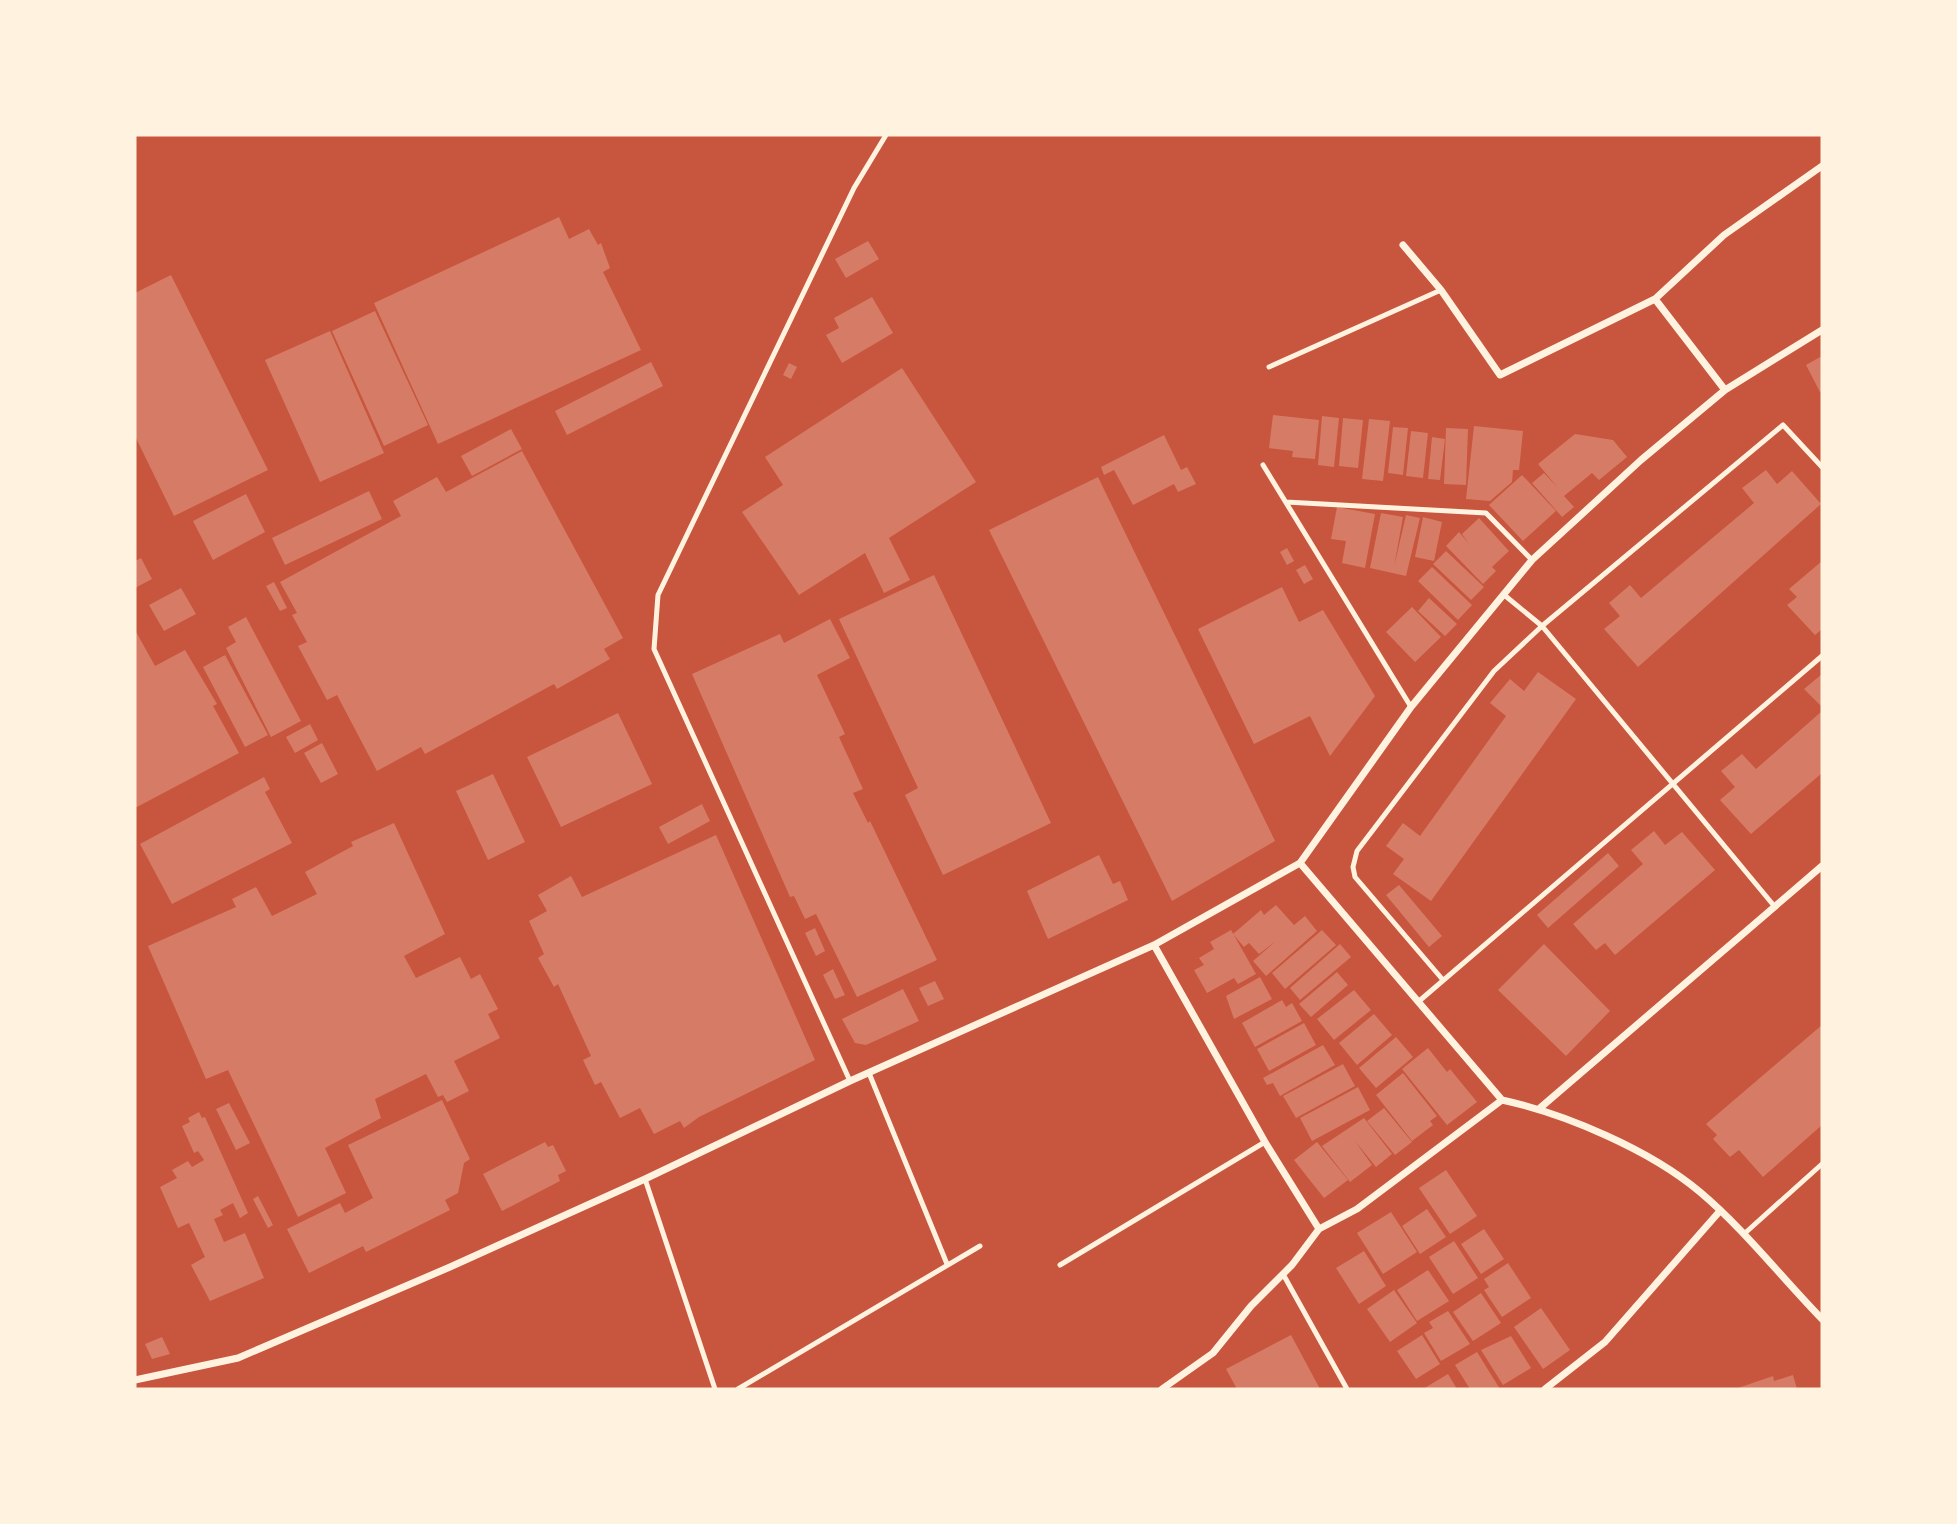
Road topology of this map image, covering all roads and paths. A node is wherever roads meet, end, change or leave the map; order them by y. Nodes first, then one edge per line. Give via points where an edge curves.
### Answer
1 (887, 135) edge
2 (1822, 166) edge
3 (1403, 245) dead end
4 (1441, 290) junction
5 (1655, 299) junction
6 (1822, 330) edge
7 (1269, 367) dead end
8 (1725, 390) junction
9 (1263, 465) dead end
10 (1822, 467) edge
11 (1286, 502) junction
12 (1532, 560) junction
13 (1503, 594) junction
14 (1542, 626) junction
15 (1822, 656) edge
16 (1411, 707) junction
17 (1671, 785) junction
18 (1300, 863) junction
19 (1822, 866) edge
20 (1775, 907) junction
21 (1154, 945) junction
22 (1443, 980) junction
23 (1418, 1002) junction
24 (869, 1073) junction
25 (850, 1081) junction
26 (1502, 1100) junction
27 (1540, 1108) junction
28 (1265, 1142) junction
29 (1822, 1164) edge
30 (645, 1179) junction
31 (1719, 1212) junction
32 (1319, 1229) junction
33 (1742, 1236) junction
34 (980, 1246) dead end
35 (947, 1264) junction
36 (1060, 1265) dead end
37 (1283, 1274) junction
38 (1822, 1320) edge
39 (135, 1380) edge
40 (715, 1389) edge
41 (738, 1389) edge
42 (1162, 1389) edge
43 (1347, 1389) edge
44 (1545, 1389) edge

1 - 25 lane via 853,188 658,595 654,649
2 - 5 street via 1724,235
3 - 4 street
4 - 5 street via 1500,375
4 - 7 lane
5 - 8 street
6 - 8 street
8 - 12 street
9 - 11 lane
10 - 14 lane via 1783,425
11 - 12 lane via 1486,513
11 - 16 lane
12 - 13 street
13 - 14 lane
13 - 16 street
14 - 17 lane
14 - 22 lane via 1494,671 1357,851 1355,877
15 - 17 lane
16 - 18 street
17 - 20 lane
17 - 22 lane
18 - 21 street
18 - 23 street
19 - 20 street
20 - 27 street
21 - 24 street
21 - 28 street
22 - 23 lane
23 - 26 street
24 - 25 street
24 - 35 lane
25 - 30 street
26 - 27 street
26 - 32 street via 1357,1209
27 - 31 street via 1630,1147 1699,1192
28 - 32 street
28 - 36 lane
29 - 33 lane
30 - 39 street via 238,1358
30 - 40 lane
31 - 33 street
31 - 44 street via 1605,1342
32 - 37 street
33 - 38 street
34 - 35 lane
35 - 41 lane
37 - 42 street via 1213,1353
37 - 43 lane

